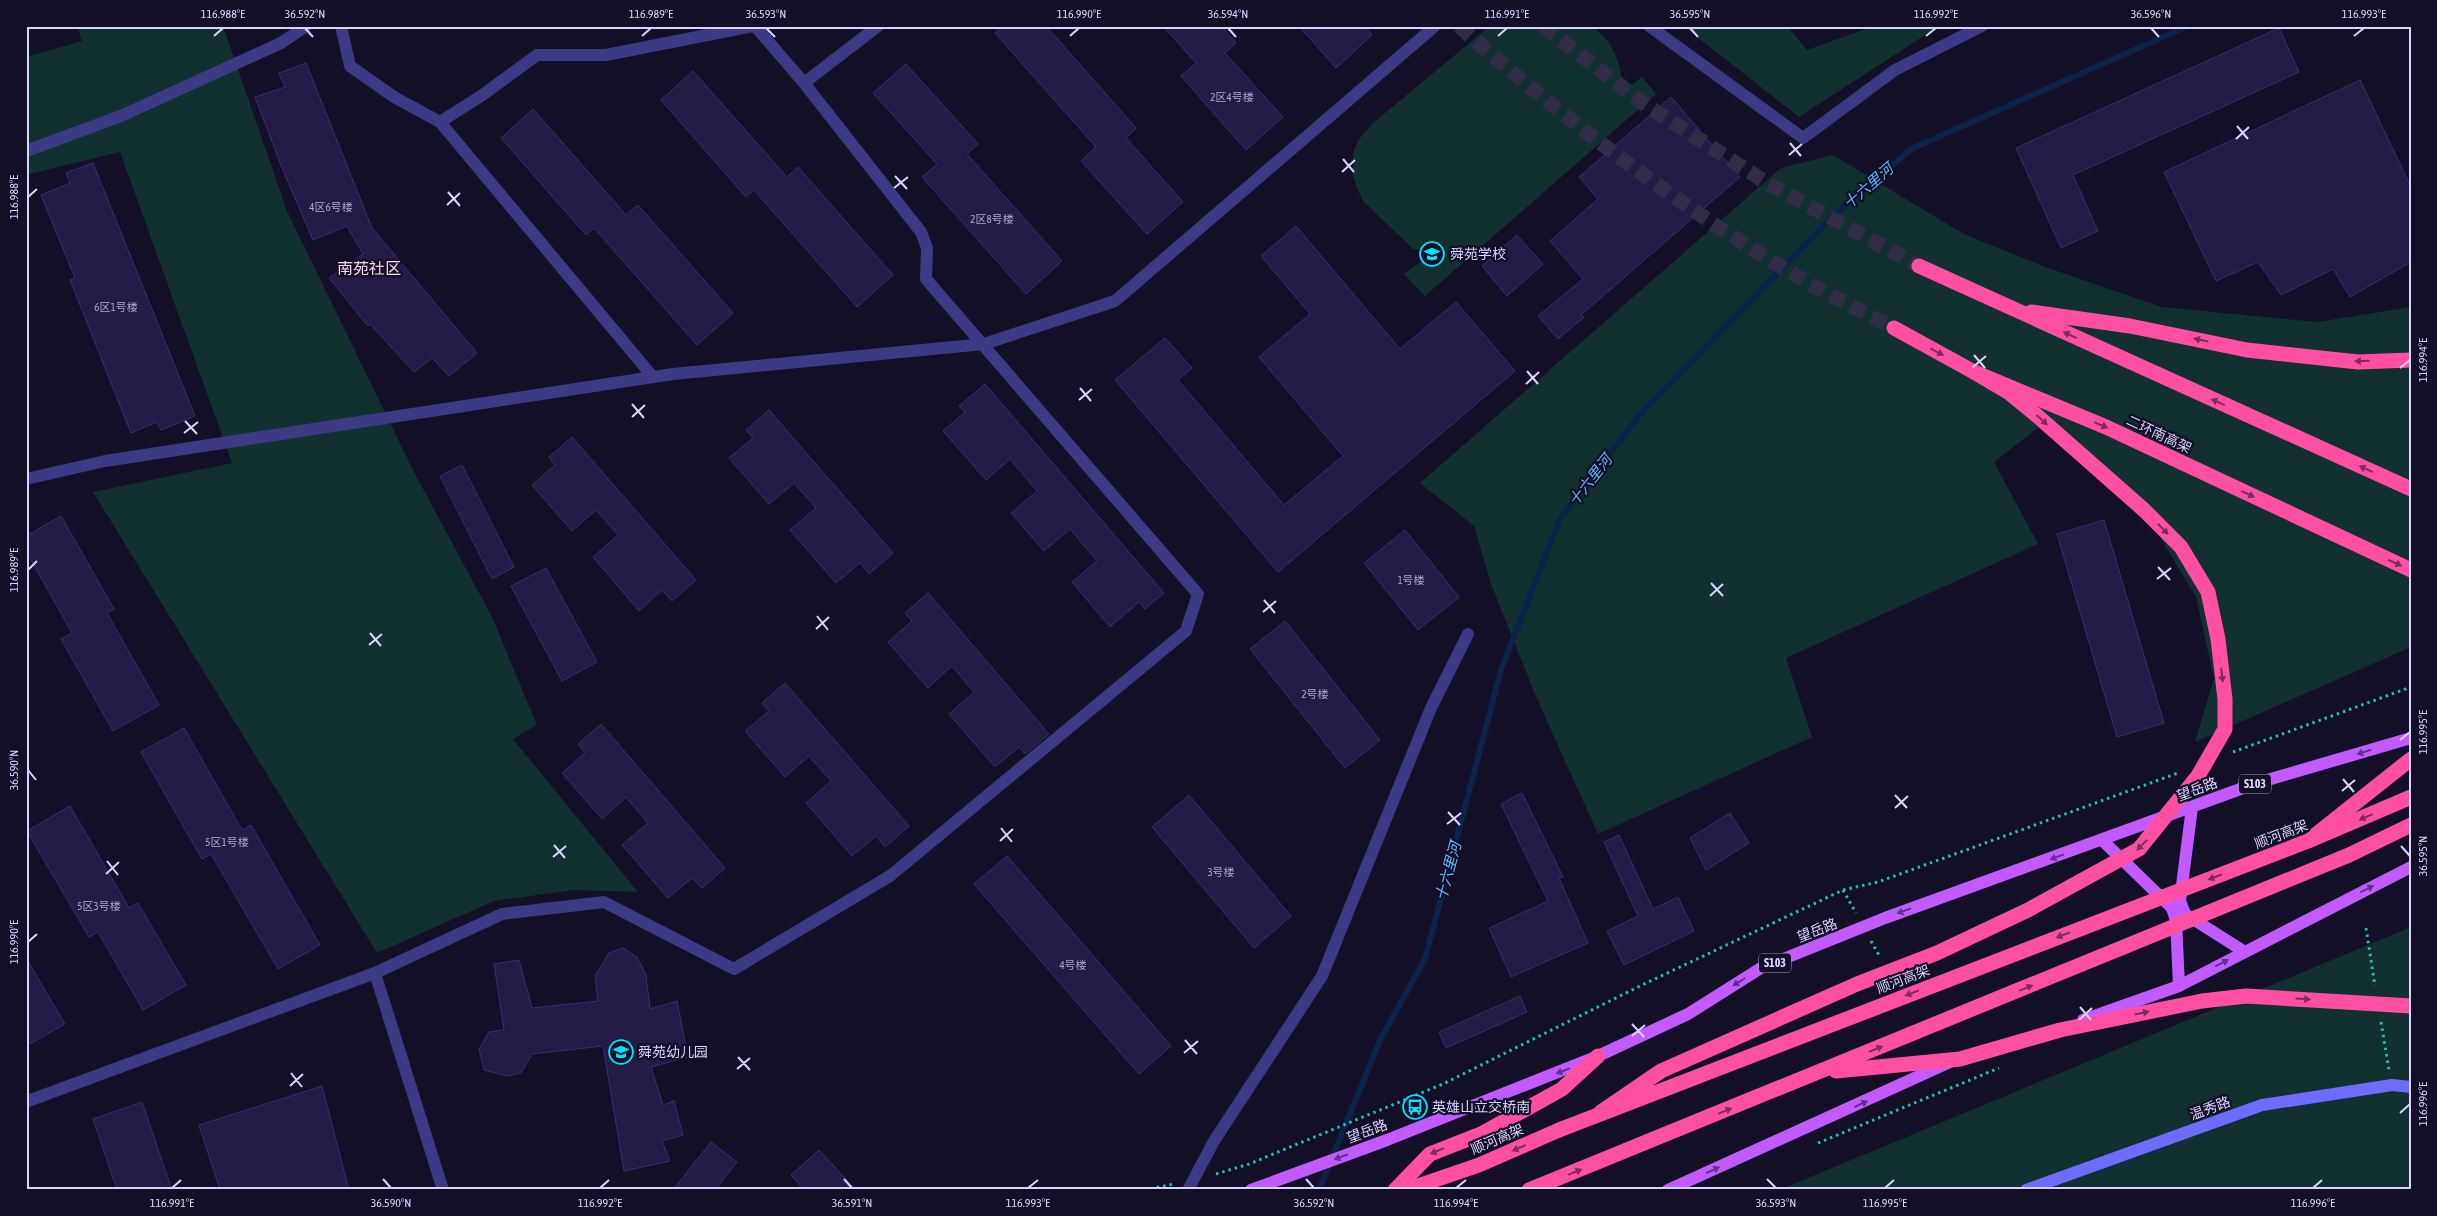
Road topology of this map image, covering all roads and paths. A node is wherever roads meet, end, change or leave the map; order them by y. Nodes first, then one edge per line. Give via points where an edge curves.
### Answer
1 (306, 26) edge
2 (341, 26) edge
3 (754, 26) edge
4 (878, 26) edge
5 (1435, 26) edge
6 (1648, 26) edge
7 (1982, 26) edge
8 (804, 83) junction
9 (440, 122) junction
10 (26, 151) edge
11 (1919, 266) tunnel mouth
12 (2017, 310) junction
13 (1894, 328) tunnel mouth
14 (984, 344) junction
15 (2411, 360) edge
16 (1974, 372) junction
17 (653, 377) junction
18 (26, 479) edge
19 (2411, 489) edge
20 (2411, 570) edge
21 (1468, 634) dead end
22 (2411, 687) edge
23 (2411, 738) edge
24 (2224, 756) dead end
25 (2411, 759) edge
26 (2187, 769) dead end
27 (2411, 797) edge
28 (2192, 807) junction
29 (2411, 825) edge
30 (2103, 841) junction
31 (2308, 841) junction
32 (2411, 867) edge
33 (2245, 952) junction
34 (375, 973) junction
35 (2179, 986) junction
36 (2411, 1006) edge
37 (1598, 1056) junction
38 (1820, 1072) junction
39 (2411, 1087) edge
40 (26, 1098) edge
41 (1601, 1112) junction
42 (1249, 1164) dead end
43 (443, 1190) edge
44 (1188, 1190) edge
45 (1251, 1190) edge
46 (1395, 1190) edge
47 (1406, 1190) edge
48 (1529, 1190) edge
49 (1668, 1190) edge
50 (2026, 1190) edge

1 - 10 street via 281,43 121,116
2 - 9 street via 350,66 394,98
3 - 8 street
3 - 9 street via 606,55 537,54
4 - 8 street
5 - 14 street via 1115,301
6 - 7 street via 1802,138 1895,70
8 - 14 street via 921,232 927,248 926,279
9 - 17 street
11 - 12 highway
15 -> 12 highway via 2358,362 2248,350 2130,326
19 -> 12 highway
13 -> 16 highway, 二环南高架
14 - 17 street
14 - 34 street via 1198,594 1186,631 890,876 734,969 604,902 502,914
16 -> 20 highway, 二环南高架, bridge via 2106,427
16 -> 41 highway, bridge via 2008,392 2035,414 2181,547 2208,592 2218,638 2225,729 2198,776 2138,849 2028,910 1937,953 1661,1071
17 - 18 street via 105,461
21 - 44 street via 1430,708 1322,976 1214,1141
22 - 24 path
23 -> 28 main road, 望岳路 / S103
25 - 31 highway, bridge
26 - 42 path via 1878,882 1843,890 1443,1084
27 -> 31 highway, 顺河高架, bridge
28 - 30 main road, 望岳路 / S103
28 - 33 main road via 2180,901 2185,914
38 -> 29 highway, bridge via 2349,855
30 - 35 main road via 2172,908 2176,920
30 -> 37 main road, 望岳路 / S103 via 1885,918 1761,968 1688,1014
31 -> 41 highway, 顺河高架, bridge
33 -> 32 main road
35 -> 33 main road
34 - 40 street via 28,1101
34 - 43 street
49 -> 35 main road via 1959,1058 1987,1054
38 -> 36 highway, bridge via 1960,1059 2060,1030 2202,1001 2246,996
37 -> 45 main road, 望岳路 / S103
37 -> 46 highway via 1562,1089 1481,1134 1430,1154
48 -> 38 highway, bridge
39 - 50 street, 温秀路 via 2392,1085 2262,1105
41 -> 47 highway, 顺河高架, bridge via 1479,1166

